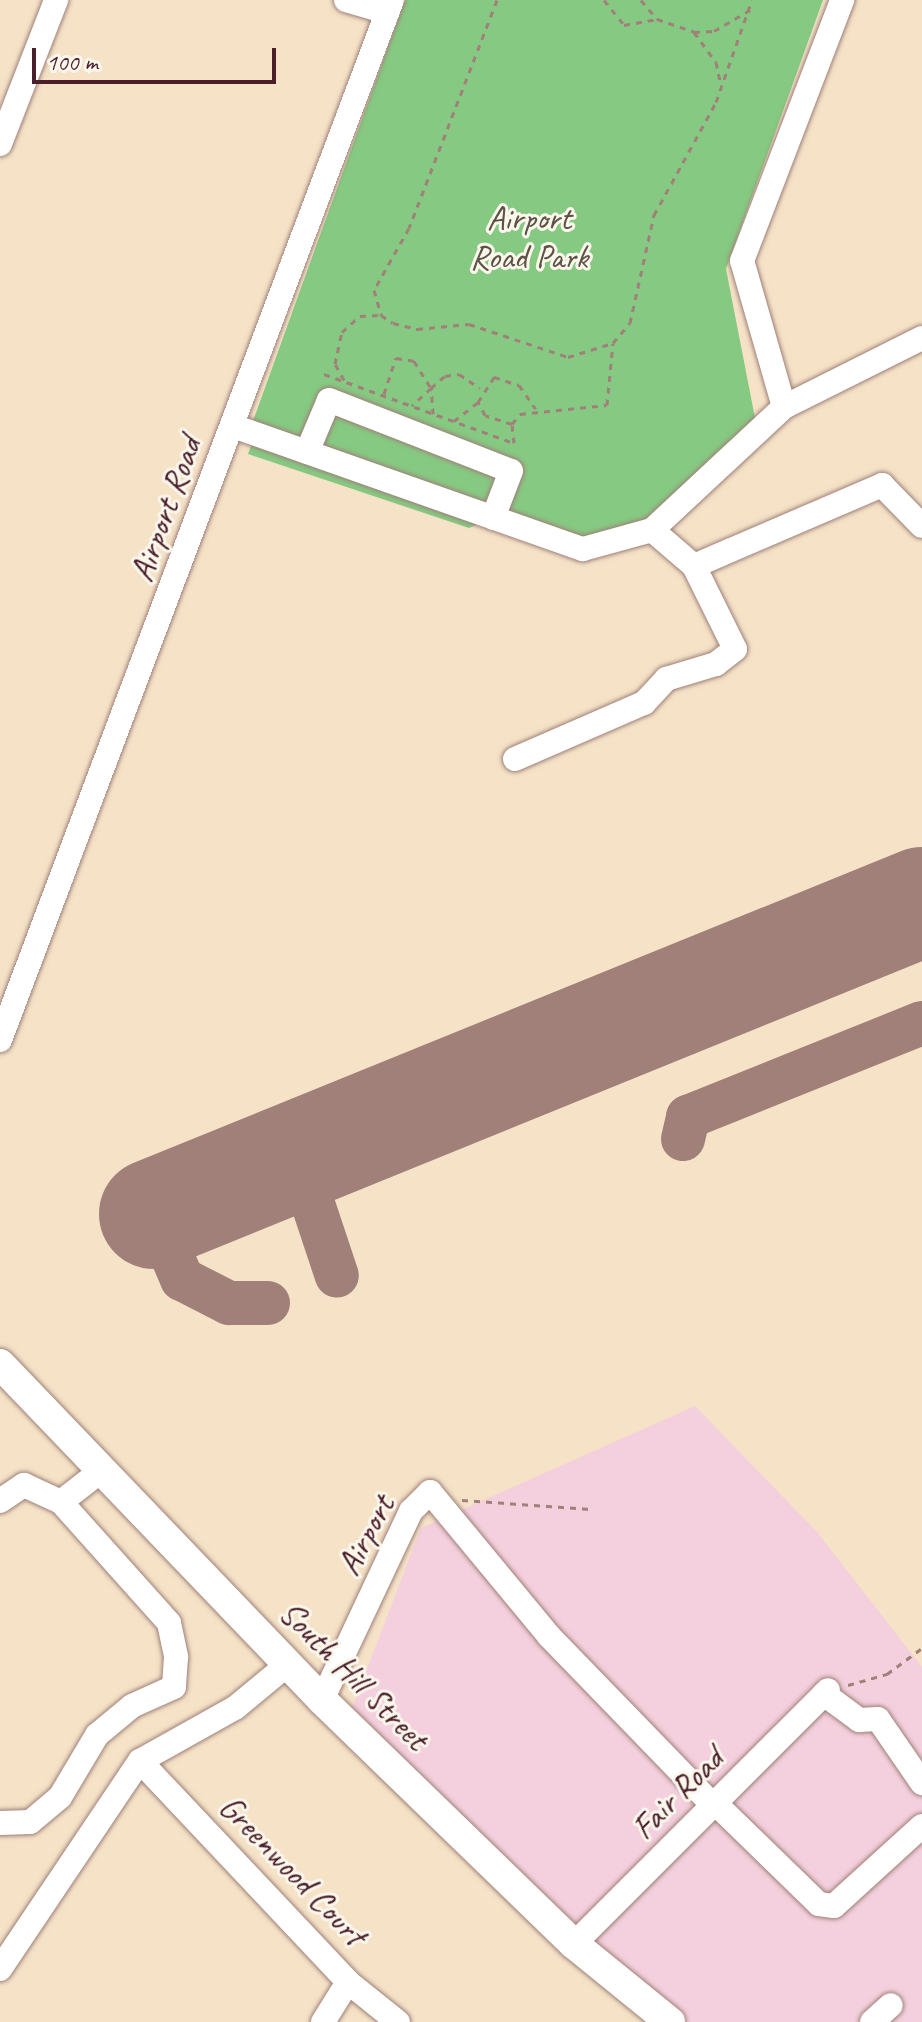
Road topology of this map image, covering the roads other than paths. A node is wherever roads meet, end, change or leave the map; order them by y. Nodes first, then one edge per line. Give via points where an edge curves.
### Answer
1 (56, 0) edge
2 (346, 0) edge
3 (842, 0) edge
4 (389, 6) edge
5 (0, 144) edge
6 (922, 338) edge
7 (784, 407) junction
8 (233, 426) junction
9 (307, 452) junction
10 (493, 518) junction
11 (922, 526) edge
12 (652, 530) junction
13 (694, 566) junction
14 (515, 759) dead end
15 (0, 1040) edge
16 (0, 1364) edge
17 (102, 1470) junction
18 (0, 1501) edge
19 (61, 1502) junction
20 (288, 1664) junction
21 (322, 1700) junction
22 (140, 1761) junction
23 (922, 1783) edge
24 (714, 1804) junction
25 (0, 1823) edge
26 (922, 1826) edge
27 (574, 1944) junction
28 (0, 1969) edge
29 (348, 1982) junction
30 (891, 2005) dead end
31 (323, 2022) edge
32 (398, 2022) edge
33 (670, 2022) edge
34 (872, 2022) edge

1 - 5 street
2 - 4 street
3 - 7 street via 742,261
4 - 8 street, Airport Road
6 - 7 street
7 - 12 street
8 - 9 street
8 - 15 street, Airport Road
9 - 10 street
9 - 10 street via 329,400 511,471
10 - 12 street via 583,549
11 - 13 street via 882,485
12 - 13 street
13 - 14 street via 735,649 716,664 666,679 644,703
16 - 17 main road, South Hill Street
17 - 19 street
17 - 20 main road, South Hill Street
18 - 19 street via 24,1485
19 - 25 street via 169,1623 174,1687 132,1706 97,1735 81,1771 30,1822
20 - 21 main road, South Hill Street
20 - 22 street via 219,1718
21 - 24 street, Airport via 411,1511 437,1500 549,1636
21 - 27 main road, South Hill Street
22 - 28 street
22 - 29 street, Greenwood Court
23 - 24 street, Fair Road via 878,1719 859,1720 826,1692
24 - 26 street via 819,1904 834,1906
24 - 27 street, Fair Road
27 - 33 main road, South Hill Street
29 - 31 street
29 - 32 street, Greenwood Court
30 - 34 street

